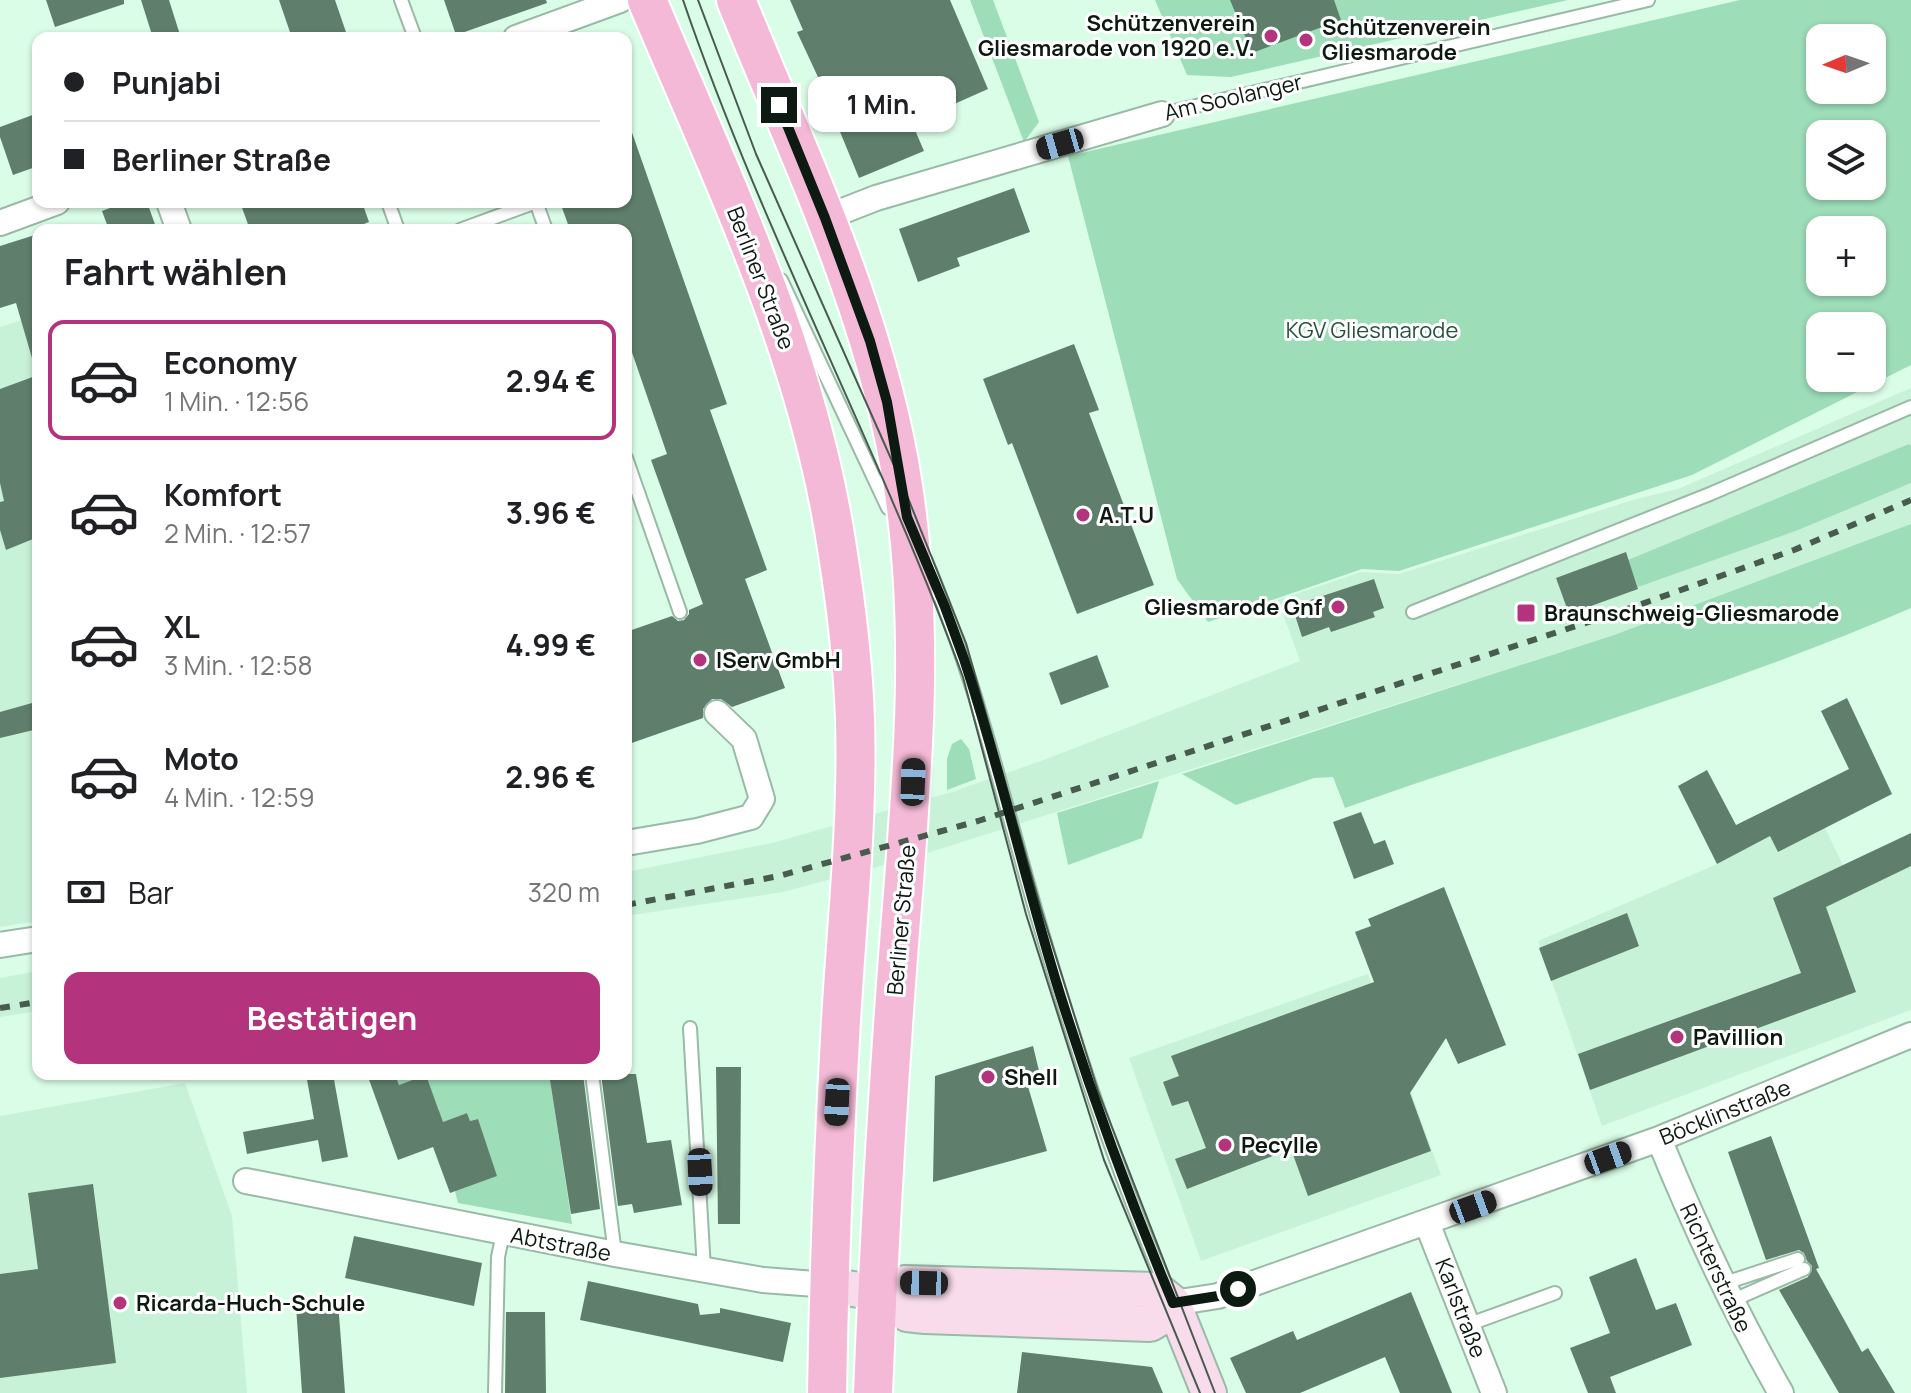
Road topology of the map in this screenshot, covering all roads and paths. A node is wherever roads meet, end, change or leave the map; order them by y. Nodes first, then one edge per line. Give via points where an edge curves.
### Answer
1 (401, 0) edge
2 (620, 0) edge
3 (647, 0) edge
4 (736, 0) edge
5 (1648, 0) edge
6 (413, 32) edge
7 (532, 32) edge
8 (1162, 114) joint
9 (728, 193) junction
10 (41, 208) edge
11 (520, 208) edge
12 (825, 218) junction
13 (0, 223) edge
14 (476, 224) edge
15 (1911, 407) edge
16 (632, 475) edge
17 (907, 517) junction
18 (680, 612) dead end
19 (1413, 612) dead end
20 (717, 713) dead end
21 (632, 842) edge
22 (32, 940) edge
23 (0, 945) edge
24 (690, 1028) dead end
25 (1911, 1035) edge
26 (593, 1080) edge
27 (1659, 1139) junction
28 (246, 1181) dead end
29 (1427, 1223) junction
30 (503, 1233) junction
31 (615, 1254) junction
32 (704, 1270) junction
33 (829, 1285) junction
34 (1726, 1292) junction
35 (877, 1293) junction
36 (1555, 1293) dead end
37 (1173, 1303) junction
38 (1467, 1325) junction
39 (495, 1393) edge
40 (827, 1393) edge
41 (873, 1393) edge
42 (1209, 1393) edge
43 (1494, 1393) edge
44 (1781, 1393) edge

1 - 6 lane
2 - 7 street
3 - 9 main road, Berliner Straße
4 - 12 main road, Berliner Straße
5 - 8 lane, Am Soolanger
8 - 12 street, Am Soolanger via 876,198
9 - 17 lane via 788,292 888,508
9 - 33 main road, Berliner Straße via 790,348 831,513 849,637 854,800
10 - 13 street
11 - 14 lane
12 - 17 main road, Berliner Straße via 887,402
15 - 19 lane
16 - 18 lane
17 - 35 main road, Berliner Straße via 916,714
17 - 37 lane via 971,681 1090,1087
20 - 21 street via 744,739 762,799 751,817
22 - 23 street
24 - 32 lane
25 - 27 street, Böcklinstraße
26 - 31 lane
27 - 29 street, Böcklinstraße
27 - 34 street, Richterstraße
28 - 30 street, Abtstraße
29 - 37 street, Böcklinstraße via 1218,1296
29 - 38 street, Karlstraße
30 - 31 street, Abtstraße
30 - 39 lane
31 - 32 street, Abtstraße
32 - 33 street, Abtstraße
33 - 35 street, Abtstraße
33 - 40 main road, Berliner Straße
34 - 34 lane via 1801,1264
34 - 44 street, Richterstraße
35 - 37 street, Abtstraße via 905,1283 1121,1288 1157,1290
35 - 41 main road, Berliner Straße
36 - 38 lane
37 - 42 street
38 - 43 street, Karlstraße

